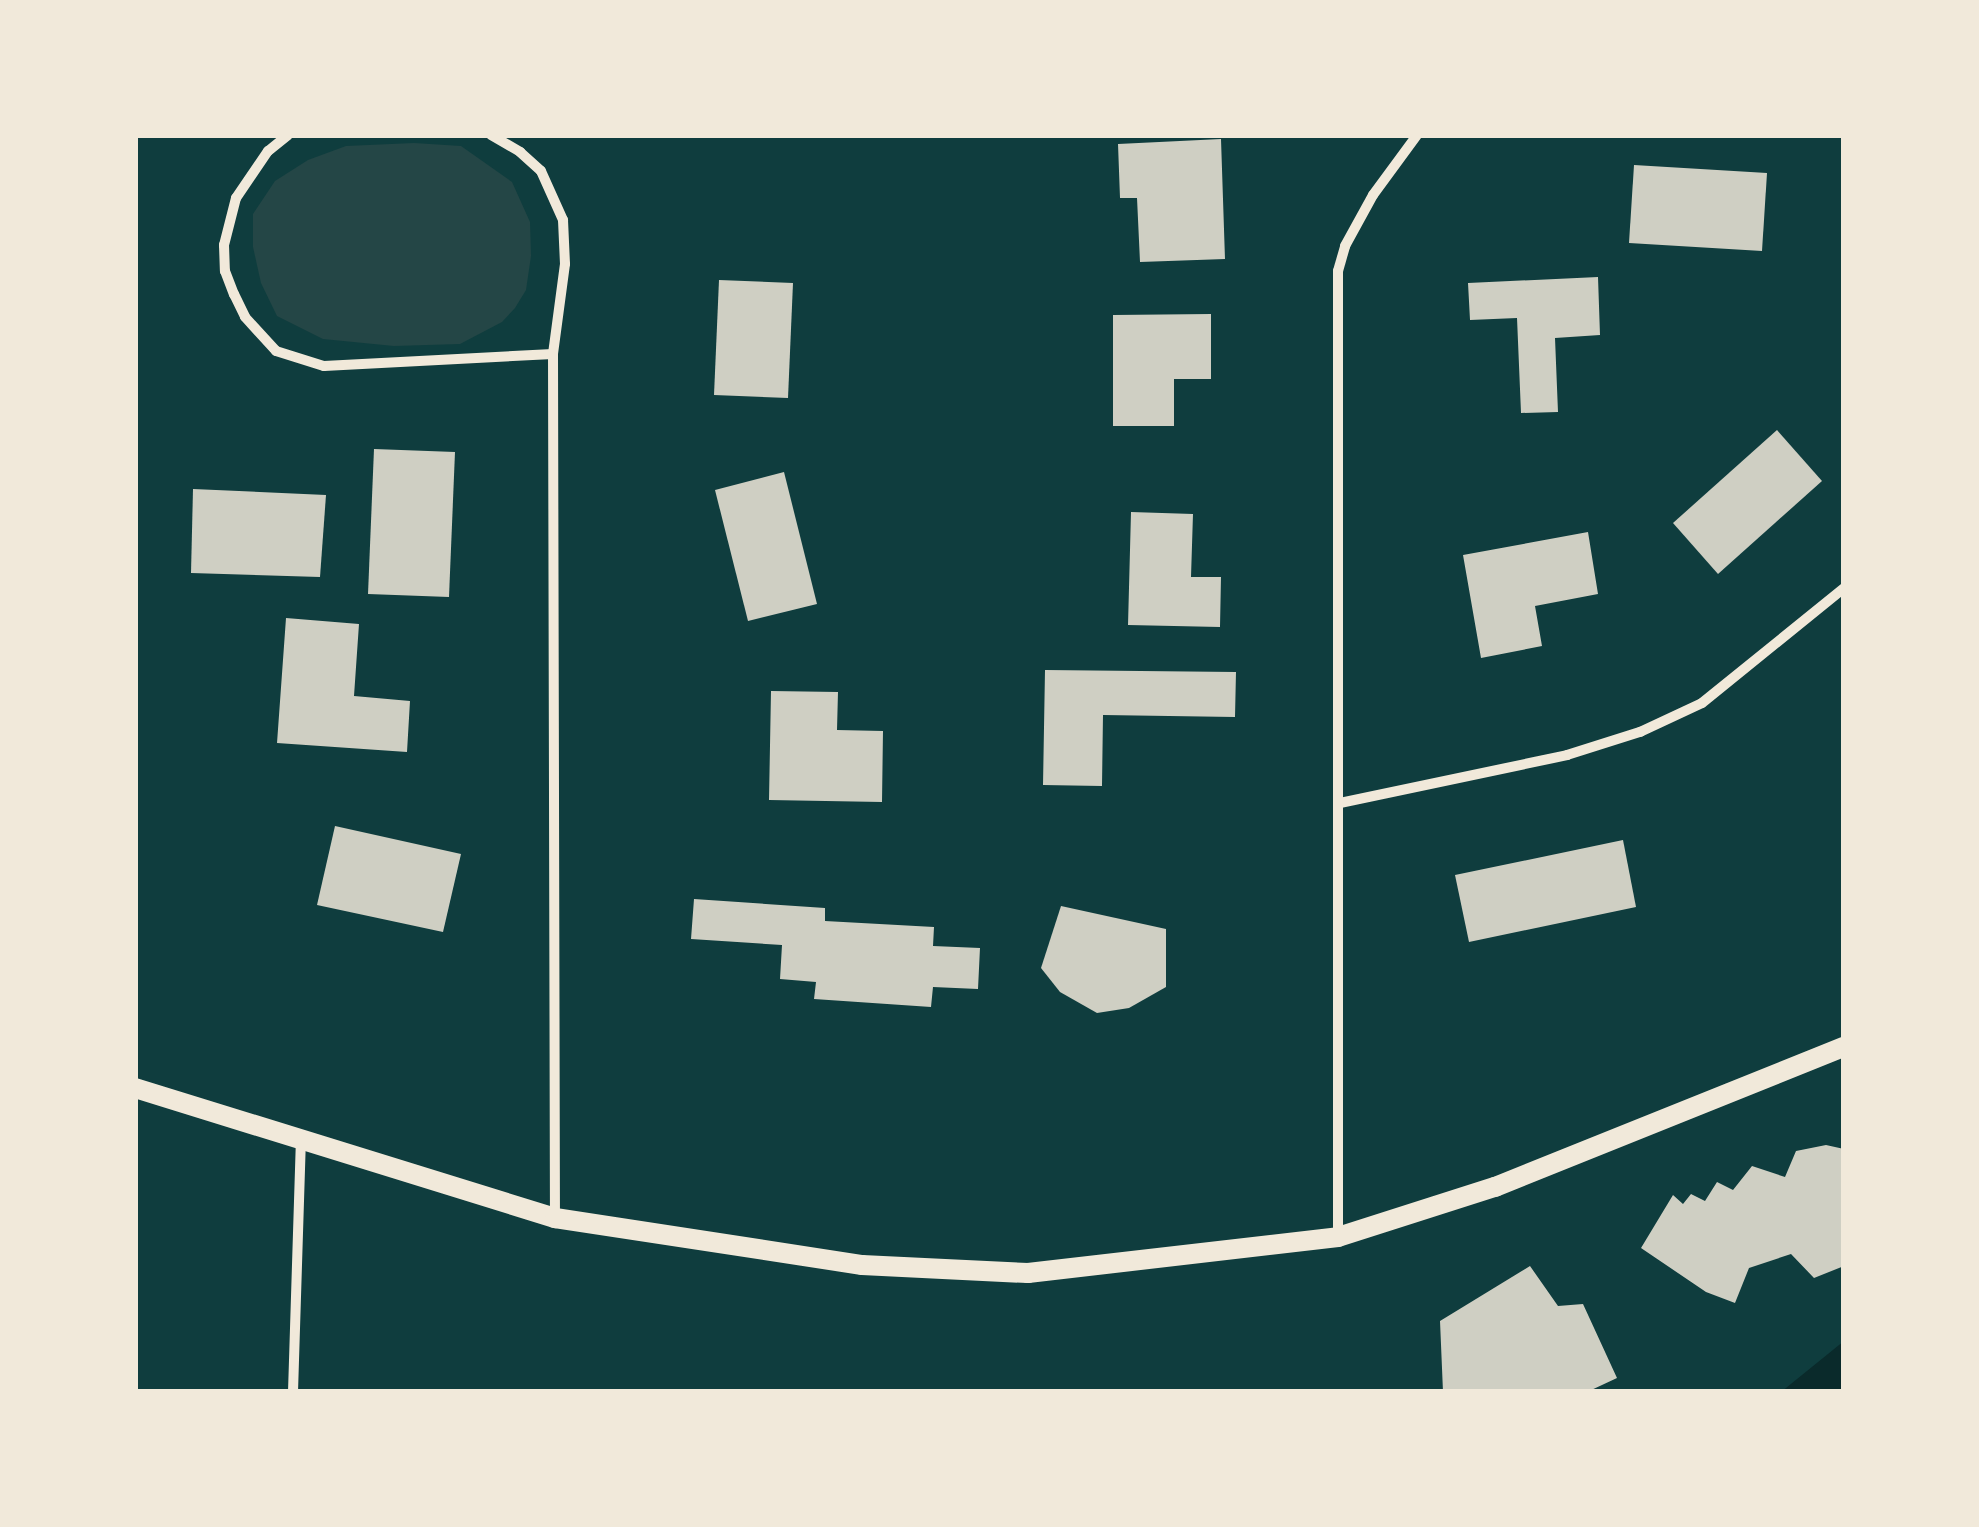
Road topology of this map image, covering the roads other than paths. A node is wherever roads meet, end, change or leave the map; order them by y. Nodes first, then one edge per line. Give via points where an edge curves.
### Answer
1 (288, 135) edge
2 (491, 135) edge
3 (1418, 135) edge
4 (553, 354) junction
5 (1844, 588) edge
6 (1340, 803) junction
7 (1844, 1048) edge
8 (135, 1088) edge
9 (301, 1139) junction
10 (554, 1218) junction
11 (1338, 1237) junction
12 (293, 1392) edge

1 - 4 street via 268,151 236,198 224,245 225,271 245,317 276,351 324,366
2 - 4 street via 541,171 563,220 565,264
3 - 6 street via 1373,195 1338,272
4 - 10 street
5 - 6 street via 1702,704 1640,732 1566,755
6 - 11 street
7 - 11 main road via 1495,1187
8 - 9 main road
9 - 10 main road
9 - 12 street
10 - 11 main road via 862,1265 1010,1272

